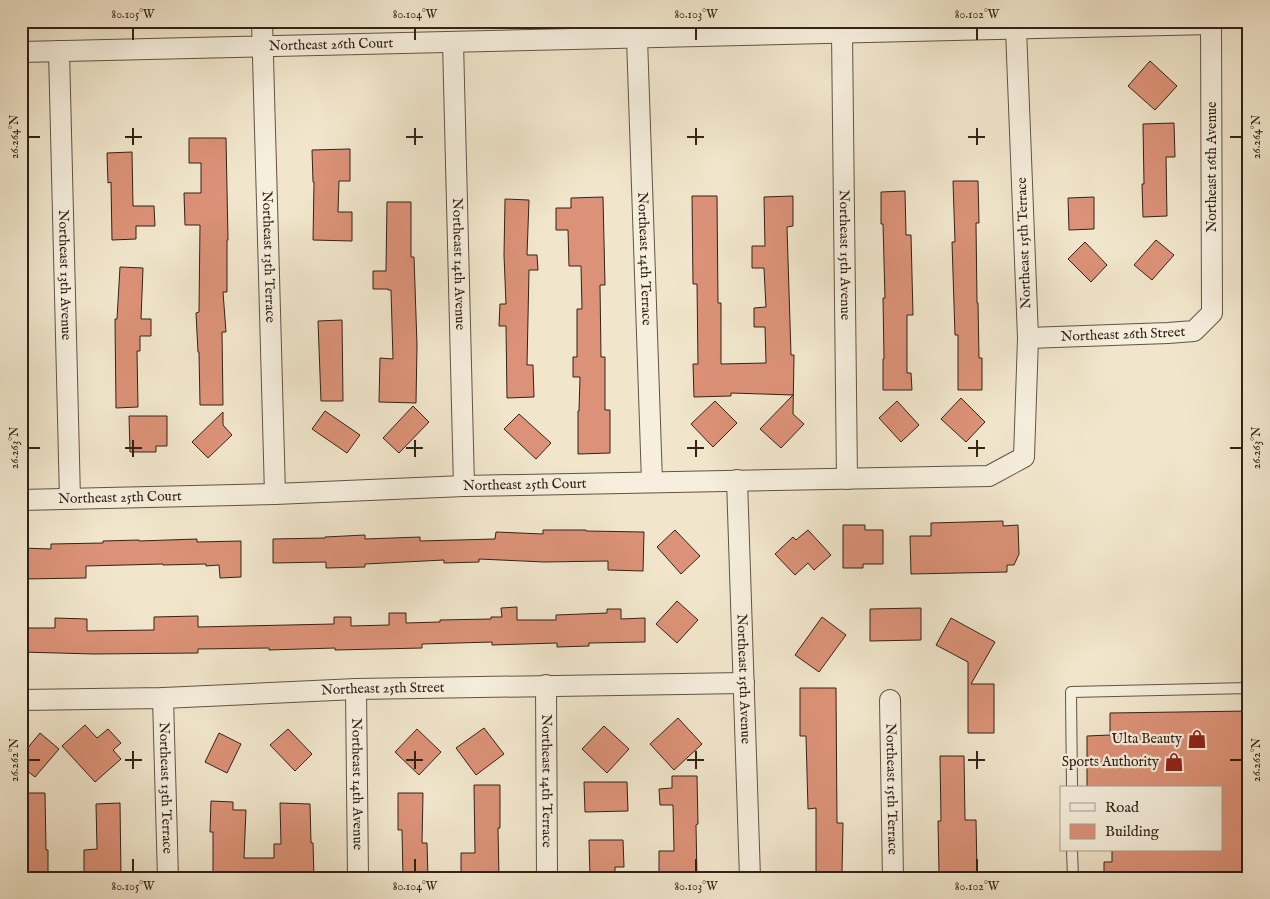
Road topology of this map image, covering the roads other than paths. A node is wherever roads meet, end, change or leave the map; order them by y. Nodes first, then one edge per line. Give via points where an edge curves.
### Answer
1 (262, 21) edge
2 (1211, 23) edge
3 (1016, 29) junction
4 (842, 33) junction
5 (637, 38) junction
6 (453, 42) junction
7 (263, 46) junction
8 (59, 51) junction
9 (21, 52) edge
10 (1212, 313) joint
11 (1028, 338) junction
12 (1024, 457) joint
13 (847, 479) junction
14 (737, 480) junction
15 (652, 482) junction
16 (464, 486) junction
17 (275, 494) junction
18 (70, 499) junction
19 (21, 500) edge
20 (744, 683) junction
21 (546, 685) junction
22 (1249, 688) edge
23 (356, 690) junction
24 (163, 698) junction
25 (21, 700) edge
26 (890, 700) dead end
27 (1072, 786) edge
28 (1072, 852) edge
29 (168, 878) edge
30 (358, 878) edge
31 (547, 878) edge
32 (750, 878) edge
33 (893, 878) edge
34 (1073, 878) edge

1 - 7 street, Northeast 13th Terrace
2 - 3 street, Northeast 26th Court
2 - 10 street, Northeast 16th Avenue
3 - 4 street, Northeast 26th Court
3 - 11 street, Northeast 15th Terrace
4 - 5 street, Northeast 26th Court
4 - 13 street, Northeast 15th Avenue
5 - 6 street, Northeast 26th Court
5 - 15 street, Northeast 14th Terrace
6 - 7 street, Northeast 26th Court
6 - 16 street, Northeast 14th Avenue
7 - 8 street, Northeast 26th Court
7 - 17 street, Northeast 13th Terrace
8 - 9 street, Northeast 26th Court
8 - 18 street, Northeast 13th Avenue
10 - 11 street, Northeast 26th Street via 1194,331
11 - 12 street, Northeast 15th Terrace
12 - 13 street, Northeast 25th Court via 988,476
13 - 14 street, Northeast 25th Court
14 - 15 street, Northeast 25th Court
14 - 20 street, Northeast 15th Avenue
15 - 16 street, Northeast 25th Court
16 - 17 street, Northeast 25th Court
17 - 18 street, Northeast 25th Court
18 - 19 street, Northeast 25th Court
20 - 21 street, Northeast 25th Street
20 - 32 street, Northeast 15th Avenue
21 - 23 street, Northeast 25th Street
21 - 31 street, Northeast 14th Terrace
22 - 27 lane via 1071,692
23 - 24 street, Northeast 25th Street
23 - 30 street, Northeast 14th Avenue
24 - 25 street, Northeast 25th Street
24 - 29 street, Northeast 13th Terrace
26 - 33 street, Northeast 15th Terrace
28 - 34 lane

